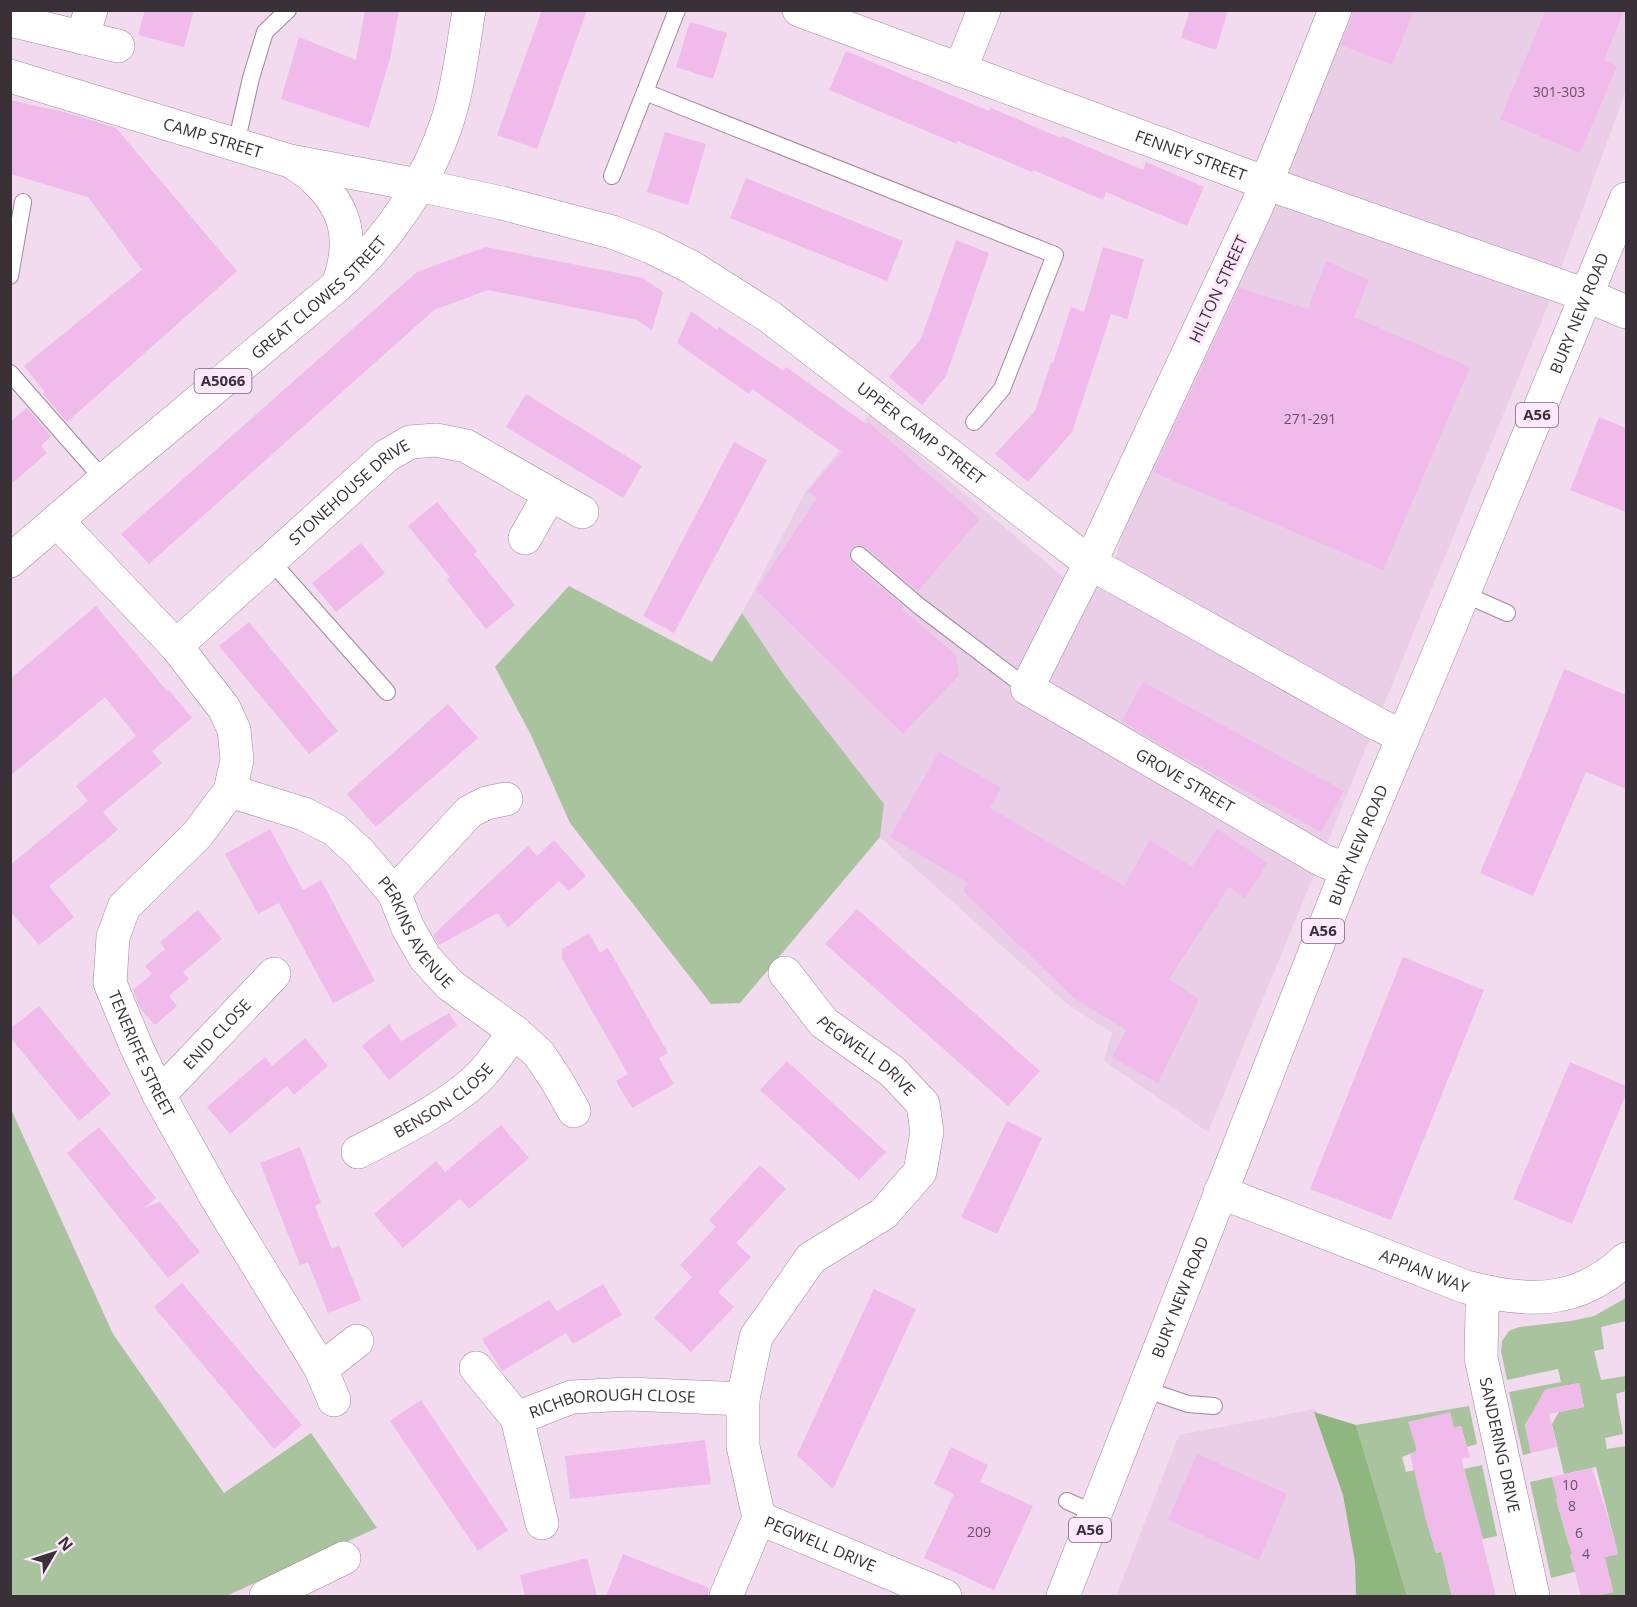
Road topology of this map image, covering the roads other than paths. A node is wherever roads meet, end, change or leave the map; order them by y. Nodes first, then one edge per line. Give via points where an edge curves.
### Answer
1 (288, 10) edge
2 (469, 10) edge
3 (677, 10) edge
4 (799, 10) edge
5 (984, 10) edge
6 (1335, 10) edge
7 (10, 20) edge
8 (86, 24) edge
9 (118, 46) dead end
10 (960, 70) junction
11 (10, 76) edge
12 (645, 92) junction
13 (236, 144) junction
14 (290, 161) junction
15 (612, 176) dead end
16 (1266, 183) junction
17 (418, 185) junction
18 (1626, 199) edge
19 (23, 202) dead end
20 (10, 276) edge
21 (338, 285) junction
22 (1586, 295) junction
23 (1626, 312) edge
24 (10, 374) edge
25 (974, 422) dead end
26 (104, 480) junction
27 (550, 494) junction
28 (582, 512) dead end
29 (57, 521) junction
30 (525, 538) dead end
31 (859, 555) dead end
32 (10, 561) edge
33 (271, 561) junction
34 (1090, 563) junction
35 (1464, 594) junction
36 (1507, 613) dead end
37 (176, 646) junction
38 (1027, 688) junction
39 (387, 692) dead end
40 (1403, 736) junction
41 (230, 792) junction
42 (506, 800) dead end
43 (1347, 870) junction
44 (394, 893) junction
45 (785, 973) dead end
46 (274, 974) dead end
47 (515, 1032) junction
48 (159, 1095) junction
49 (574, 1111) dead end
50 (358, 1152) dead end
51 (1220, 1192) junction
52 (1626, 1259) edge
53 (1488, 1292) junction
54 (357, 1341) dead end
55 (476, 1368) dead end
56 (321, 1369) junction
57 (1144, 1389) junction
58 (743, 1399) junction
59 (334, 1400) dead end
60 (1214, 1406) dead end
61 (516, 1418) junction
62 (759, 1518) junction
63 (542, 1523) dead end
64 (344, 1558) dead end
65 (266, 1596) edge
66 (726, 1596) edge
67 (945, 1596) edge
68 (1064, 1596) edge
69 (1533, 1596) edge

1 - 13 lane via 265,32
2 - 17 main road, GREAT CLOWES STREET / A5066 via 448,118
3 - 12 lane
4 - 10 main road, FENNEY STREET
5 - 10 main road
6 - 16 main road, HILTON STREET
7 - 8 main road
8 - 9 main road
10 - 16 main road, FENNEY STREET
11 - 13 main road, CAMP STREET
12 - 15 lane
12 - 25 lane via 1055,255 1002,389
13 - 14 main road, CAMP STREET
14 - 17 main road, CAMP STREET
14 - 21 main road via 314,177 341,213 347,250
16 - 22 main road, FENNEY STREET
16 - 34 main road, HILTON STREET
17 - 21 main road, GREAT CLOWES STREET / A5066 via 380,242
17 - 34 main road, UPPER CAMP STREET via 612,232 691,267 770,316
18 - 22 main road, BURY NEW ROAD / A56
19 - 20 lane
21 - 26 main road, GREAT CLOWES STREET / A5066
22 - 23 main road
22 - 35 main road, BURY NEW ROAD / A56
24 - 26 lane
26 - 29 main road, GREAT CLOWES STREET / A5066
27 - 28 main road, STONEHOUSE DRIVE
27 - 30 main road
27 - 33 main road, STONEHOUSE DRIVE via 466,446 436,440 410,442 386,456
29 - 32 main road, GREAT CLOWES STREET / A5066
29 - 37 main road, TENERIFFE STREET
31 - 38 lane
33 - 37 main road, STONEHOUSE DRIVE
33 - 39 lane
34 - 38 main road, HILTON STREET
34 - 40 main road, UPPER CAMP STREET
35 - 36 lane
35 - 40 main road, BURY NEW ROAD / A56
37 - 41 main road, TENERIFFE STREET via 224,708 234,730 237,760
38 - 43 main road, GROVE STREET via 1322,860
40 - 43 main road, BURY NEW ROAD / A56
41 - 44 main road, PERKINS AVENUE via 304,814 335,830
41 - 48 main road, TENERIFFE STREET via 197,835 124,907 112,938 110,983
42 - 44 main road via 486,803 469,812
43 - 51 main road, BURY NEW ROAD / A56
44 - 47 main road, PERKINS AVENUE via 425,958 450,985
45 - 58 main road, PEGWELL DRIVE via 824,1023 892,1071 923,1104 927,1132 920,1172 883,1214 811,1258 756,1337
46 - 48 main road, ENID CLOSE
47 - 49 main road, PERKINS AVENUE via 539,1054
47 - 50 main road, BENSON CLOSE via 477,1078 410,1126
48 - 56 main road, TENERIFFE STREET via 217,1199
51 - 53 main road, APPIAN WAY
51 - 57 main road, BURY NEW ROAD / A56
52 - 53 main road, APPIAN WAY via 1600,1281 1569,1294 1544,1297
53 - 69 main road, SANDERING DRIVE via 1482,1310 1481,1358
54 - 56 main road
55 - 61 main road
56 - 59 main road, TENERIFFE STREET
57 - 60 lane via 1188,1404
57 - 68 main road, BURY NEW ROAD / A56 via 1081,1507
58 - 61 main road, RICHBOROUGH CLOSE via 628,1394 572,1397
58 - 62 main road, PEGWELL DRIVE via 743,1446
61 - 63 main road, RICHBOROUGH CLOSE
62 - 66 main road
62 - 67 main road, PEGWELL DRIVE
64 - 65 main road

